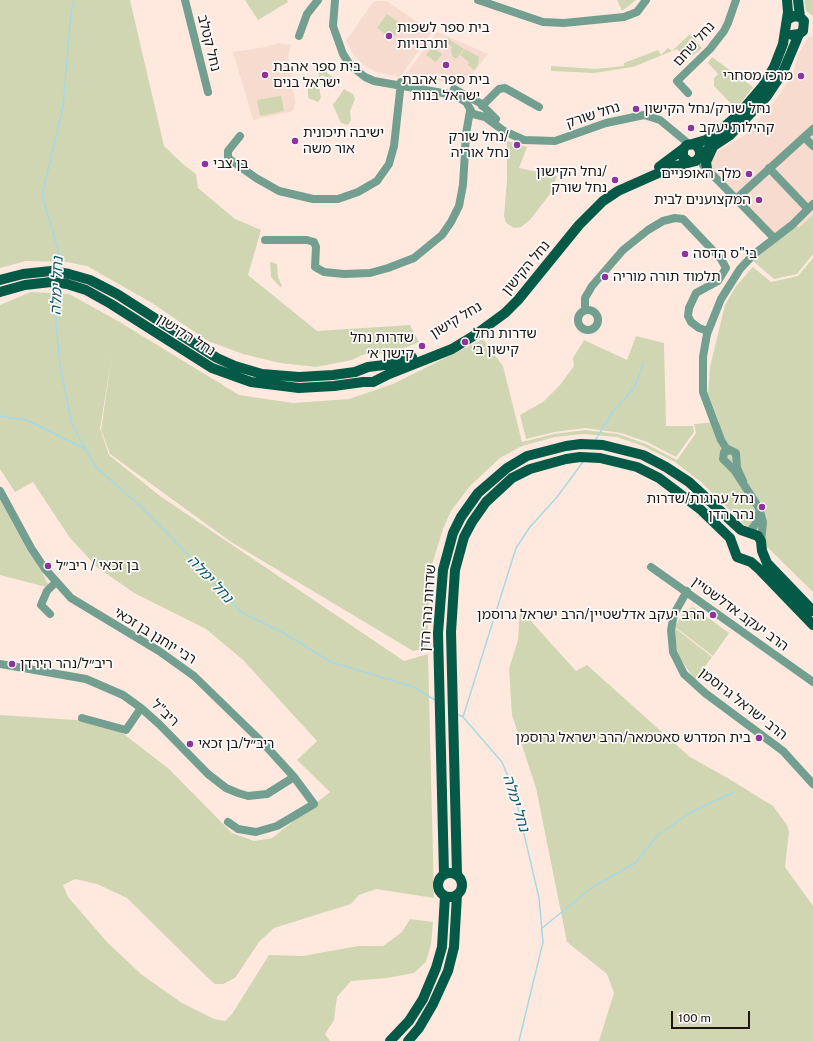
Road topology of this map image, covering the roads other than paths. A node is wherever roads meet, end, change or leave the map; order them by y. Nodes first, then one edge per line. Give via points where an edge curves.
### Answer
1 (185, 0) edge
2 (318, 0) edge
3 (335, 0) edge
4 (340, 0) edge
5 (478, 0) edge
6 (646, 0) edge
7 (736, 0) edge
8 (788, 0) edge
9 (798, 0) edge
10 (801, 18) junction
11 (813, 23) edge
12 (786, 24) junction
13 (800, 33) junction
14 (813, 34) edge
15 (299, 36) dead end
16 (401, 84) junction
17 (208, 92) dead end
18 (688, 93) dead end
19 (539, 107) dead end
20 (477, 109) junction
21 (813, 129) edge
22 (240, 136) dead end
23 (804, 136) junction
24 (687, 146) junction
25 (813, 146) edge
26 (713, 147) junction
27 (695, 159) junction
28 (769, 168) junction
29 (707, 169) junction
30 (736, 199) junction
31 (810, 207) edge
32 (774, 238) junction
33 (265, 240) dead end
34 (0, 280) edge
35 (0, 292) edge
36 (585, 310) dead end
37 (708, 331) junction
38 (369, 368) junction
39 (370, 382) junction
40 (727, 451) junction
41 (733, 462) junction
42 (0, 491) edge
43 (759, 508) junction
44 (748, 531) junction
45 (762, 546) junction
46 (733, 547) junction
47 (746, 561) junction
48 (651, 567) dead end
49 (56, 582) junction
50 (687, 591) junction
51 (813, 611) edge
52 (50, 614) dead end
53 (813, 625) edge
54 (0, 664) edge
55 (813, 682) edge
56 (141, 708) junction
57 (82, 718) dead end
58 (294, 777) junction
59 (813, 784) edge
60 (228, 822) dead end
61 (444, 874) junction
62 (457, 875) junction
63 (458, 895) junction
64 (445, 896) junction
65 (390, 1041) edge
66 (408, 1041) edge

1 - 17 street, נחל קטלב
2 - 15 street via 307,14
3 - 16 street, נחל שורק via 333,26 346,60 365,77 382,83
4 - 16 street, נחל שורק via 337,12 338,34 349,57 368,73
5 - 6 street via 543,22 564,23 624,17 637,12
7 - 18 street, נחל שחם via 728,23 710,49 674,78
8 - 12 main road, נחל קישון
9 - 10 main road
10 - 11 main road
10 - 12 main road via 794,16
10 - 13 main road via 805,25
12 - 13 main road via 791,34
12 - 24 main road, נחל קישון via 783,44 774,67 755,97 715,134
13 - 14 main road
13 - 26 main road, נחל הקישון via 783,72 769,93 737,129
16 - 20 street, נחל שורק via 454,95
16 - 22 street via 394,146 388,164 377,181 358,192 338,198 313,199 279,191 228,158 227,154
19 - 20 street via 505,88 499,89
20 - 24 street, נחל שורק via 504,131 531,141 555,141 611,122 644,115 660,120
20 - 33 street via 466,145 461,196 455,215 437,240 408,261 370,273 324,272 315,267 314,242
21 - 23 street
23 - 25 street
23 - 28 street
24 - 27 main road via 683,156
24 - 27 main road via 699,148
24 - 38 main road, נחל קישון via 663,164 615,186 591,202 524,284 483,322 440,347 392,364
26 - 27 main road, נחל הקישון
26 - 29 main road via 706,162
27 - 29 street
27 - 39 main road, נחל הקישון via 618,191 603,201 579,225 518,300 481,331 452,349
28 - 30 street
28 - 31 street
29 - 30 street
30 - 32 street
31 - 32 street
32 - 37 street via 753,255 730,283
34 - 38 main road, נחל הקישון via 22,274 51,271 90,280 117,294 206,352 254,372 312,376 344,374
35 - 39 main road, נחל הקישון via 25,285 51,282 86,290 116,306 201,362 232,377 251,382 299,388
36 - 37 street via 585,298 592,286 623,250 663,221 683,219 721,259 726,268 718,281 696,293 689,308 688,316 691,322
37 - 40 street via 703,357 703,392
38 - 39 main road via 376,370 378,375
40 - 41 street via 735,452
40 - 41 street via 723,460
41 - 43 street
42 - 49 street, רבי יוחנן בן זכאי via 31,548
43 - 44 street via 758,520
43 - 45 street via 763,522
44 - 45 main road, שדרות נהר הדן via 756,534
44 - 46 main road via 736,536
44 - 61 main road, שדרות נהר הדן via 737,527 694,487 666,467 643,455 603,445 566,446 527,456 507,468 478,493 453,533 442,570 438,633
45 - 47 main road via 756,558
45 - 51 main road, שדרות נהר הדן via 769,566
46 - 47 main road, שדרות נהר הדן via 737,557
46 - 62 main road, שדרות נהר הדן via 730,538 670,486 637,467 607,459 580,457 530,469 512,478 486,502 464,537 455,570 451,632
47 - 53 main road, שדרות נהר הדן via 759,569
48 - 50 street, הרב יעקב אדלשטיין
49 - 52 street via 47,591 41,605
49 - 58 street, רבי יוחנן בן זכאי via 77,603 160,651 194,676
50 - 55 street, הרב יעקב אדלשטיין
50 - 59 street, הרב ישראל גרוסמן via 674,614 671,630 673,652 684,674 705,693 783,751
54 - 56 street, ריב"ל via 86,679 123,695
56 - 57 street via 126,730
56 - 58 street, ריב"ל via 208,774 226,788 248,796 259,796
58 - 60 street, רבי יוחנן בן זכאי via 314,804 277,826 256,832 238,829
61 - 62 main road
61 - 64 main road, שדרות נהר הדן via 438,879 437,887
62 - 63 main road, שדרות נהר הדן via 462,886
63 - 64 main road
63 - 66 main road, שדרות נהר הדן via 454,947 448,971 434,1004
64 - 65 main road, שדרות נהר הדן via 442,946 436,968 423,999 409,1021

